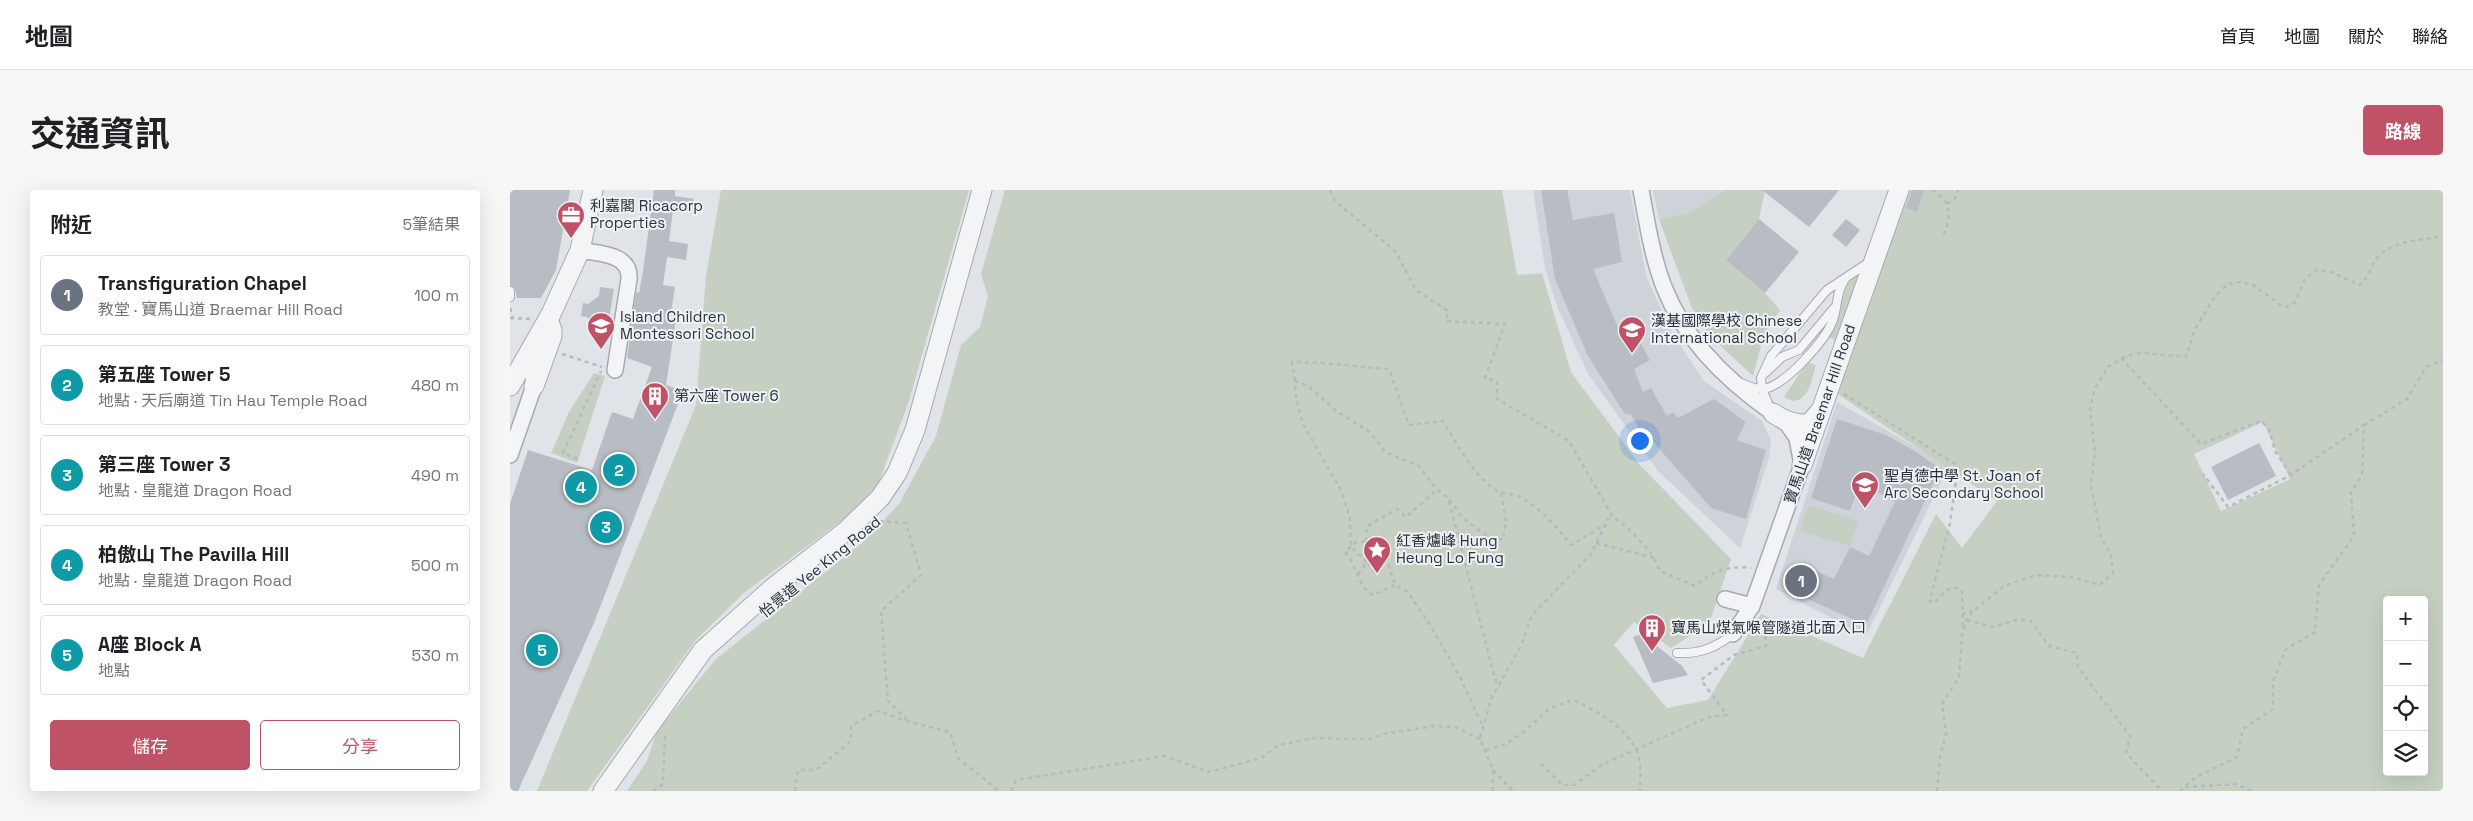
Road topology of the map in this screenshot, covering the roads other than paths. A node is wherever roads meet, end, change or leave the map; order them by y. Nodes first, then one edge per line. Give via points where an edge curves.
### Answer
1 (594, 190) edge
2 (982, 190) edge
3 (1641, 190) edge
4 (1899, 190) edge
5 (580, 250) junction
6 (1874, 258) junction
7 (1848, 276) junction
8 (510, 291) edge
9 (510, 297) edge
10 (1836, 306) junction
11 (541, 320) junction
12 (522, 363) junction
13 (609, 369) road end
14 (1727, 377) junction
15 (1761, 378) junction
16 (510, 386) edge
17 (534, 386) junction
18 (1762, 389) junction
19 (1824, 406) junction
20 (1777, 416) junction
21 (510, 455) edge
22 (1802, 465) junction
23 (1725, 599) dead end
24 (1752, 606) junction
25 (1733, 634) joint
26 (1677, 653) dead end
27 (603, 791) edge

1 - 5 street
2 - 27 street, 怡景道 Yee King Road via 915,430 897,473 880,498 858,520 775,586 703,650
3 - 14 street via 1658,268 1670,302 1694,339
4 - 6 street, 寶馬山道 Braemar Hill Road
5 - 11 street via 560,279
5 - 13 street via 619,258 628,267 629,279
6 - 7 lane
6 - 19 street, 寶馬山道 Braemar Hill Road
7 - 10 lane
7 - 15 lane via 1827,290 1786,338 1766,363
8 - 9 lane
10 - 15 lane via 1799,350 1782,357
10 - 18 lane via 1827,333 1806,357 1782,380
11 - 12 street
11 - 17 street via 552,330 552,336
12 - 16 street
12 - 17 street via 530,368
14 - 18 lane
14 - 20 street
15 - 18 lane
17 - 21 street
18 - 20 lane
19 - 20 street via 1809,424 1800,425
19 - 22 street, 寶馬山道 Braemar Hill Road
20 - 22 street via 1796,438
22 - 24 street, 寶馬山道 Braemar Hill Road
23 - 24 street
24 - 25 street, 寶馬山道 Braemar Hill Road
25 - 26 lane via 1711,649

